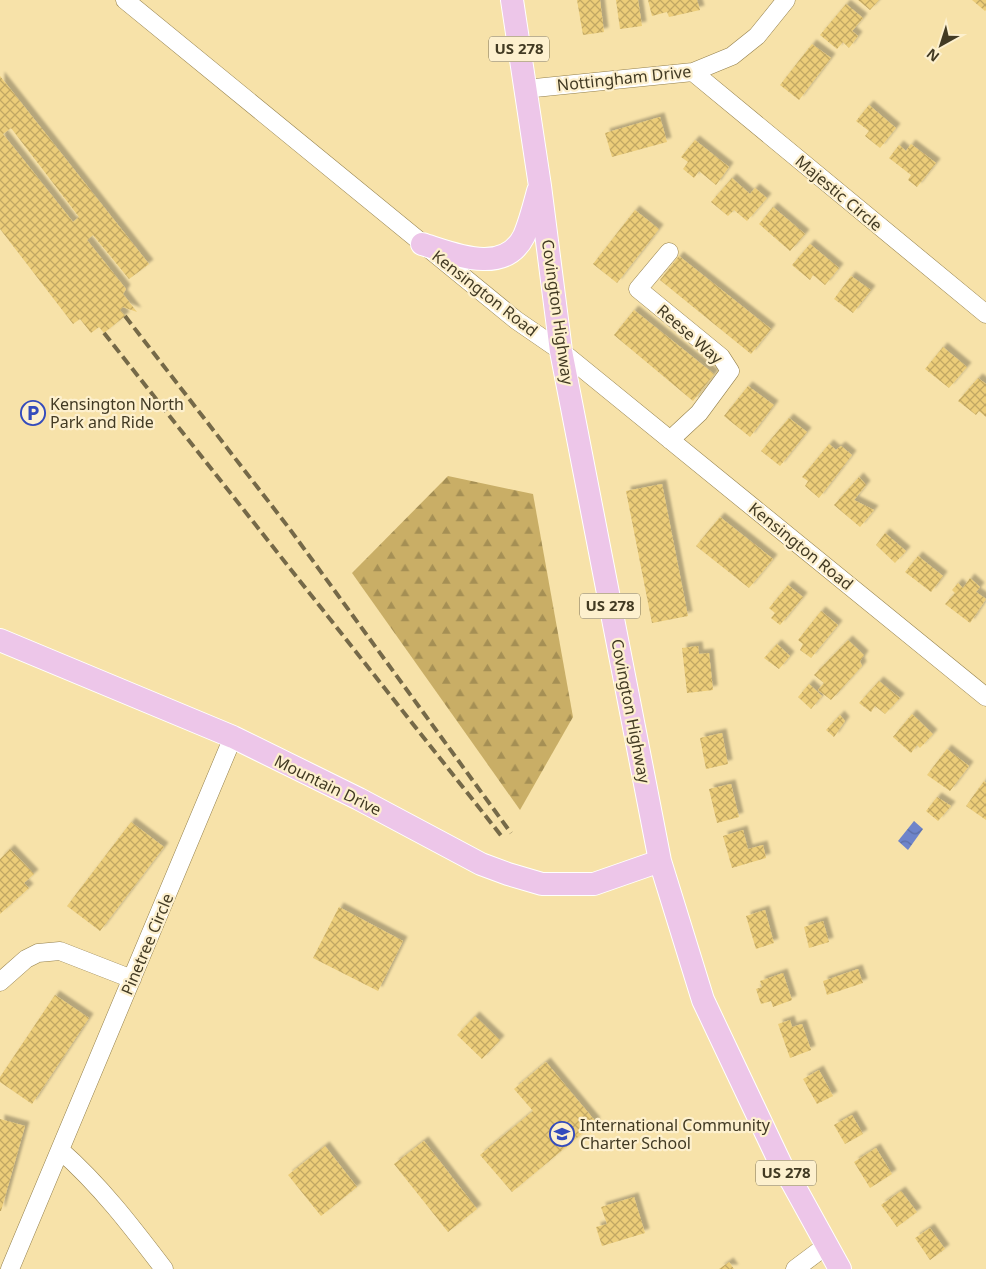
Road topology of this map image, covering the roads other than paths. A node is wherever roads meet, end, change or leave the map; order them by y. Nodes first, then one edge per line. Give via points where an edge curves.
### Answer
1 (125, 0) edge
2 (512, 0) edge
3 (786, 0) edge
4 (693, 72) junction
5 (525, 89) junction
6 (540, 186) junction
7 (422, 244) junction
8 (669, 252) dead end
9 (986, 314) edge
10 (561, 351) junction
11 (670, 440) junction
12 (0, 640) edge
13 (986, 697) edge
14 (233, 737) junction
15 (660, 861) junction
16 (132, 979) junction
17 (0, 982) edge
18 (60, 1150) junction
19 (827, 1245) junction
20 (10, 1269) edge
21 (164, 1269) edge
22 (795, 1269) edge
23 (840, 1269) edge

1 - 7 street, Kensington Road
2 - 5 main road, Covington Highway / US 278
3 - 4 street, Nottingham Drive via 756,36 732,56
4 - 5 street, Nottingham Drive
4 - 9 street, Majestic Circle
5 - 6 main road, Covington Highway / US 278
6 - 7 main road via 524,235 516,248 503,256 481,260
6 - 10 main road, Covington Highway / US 278
7 - 10 street, Kensington Road via 516,320
8 - 11 street, Reese Way via 638,289 721,357 730,371 699,413
10 - 11 street, Kensington Road
10 - 15 main road, Covington Highway / US 278
11 - 13 street, Kensington Road
12 - 14 main road, Mountain Drive
14 - 15 main road, Mountain Drive via 481,864 511,875 542,884 594,884
14 - 16 street, Pinetree Circle
15 - 19 main road, Covington Highway / US 278 via 703,1000 783,1169
16 - 17 street via 60,951 38,953 26,959
16 - 18 street, Pinetree Circle
18 - 20 street, Pinetree Circle
18 - 21 street via 112,1201
19 - 22 street
19 - 23 main road, Covington Highway / US 278

